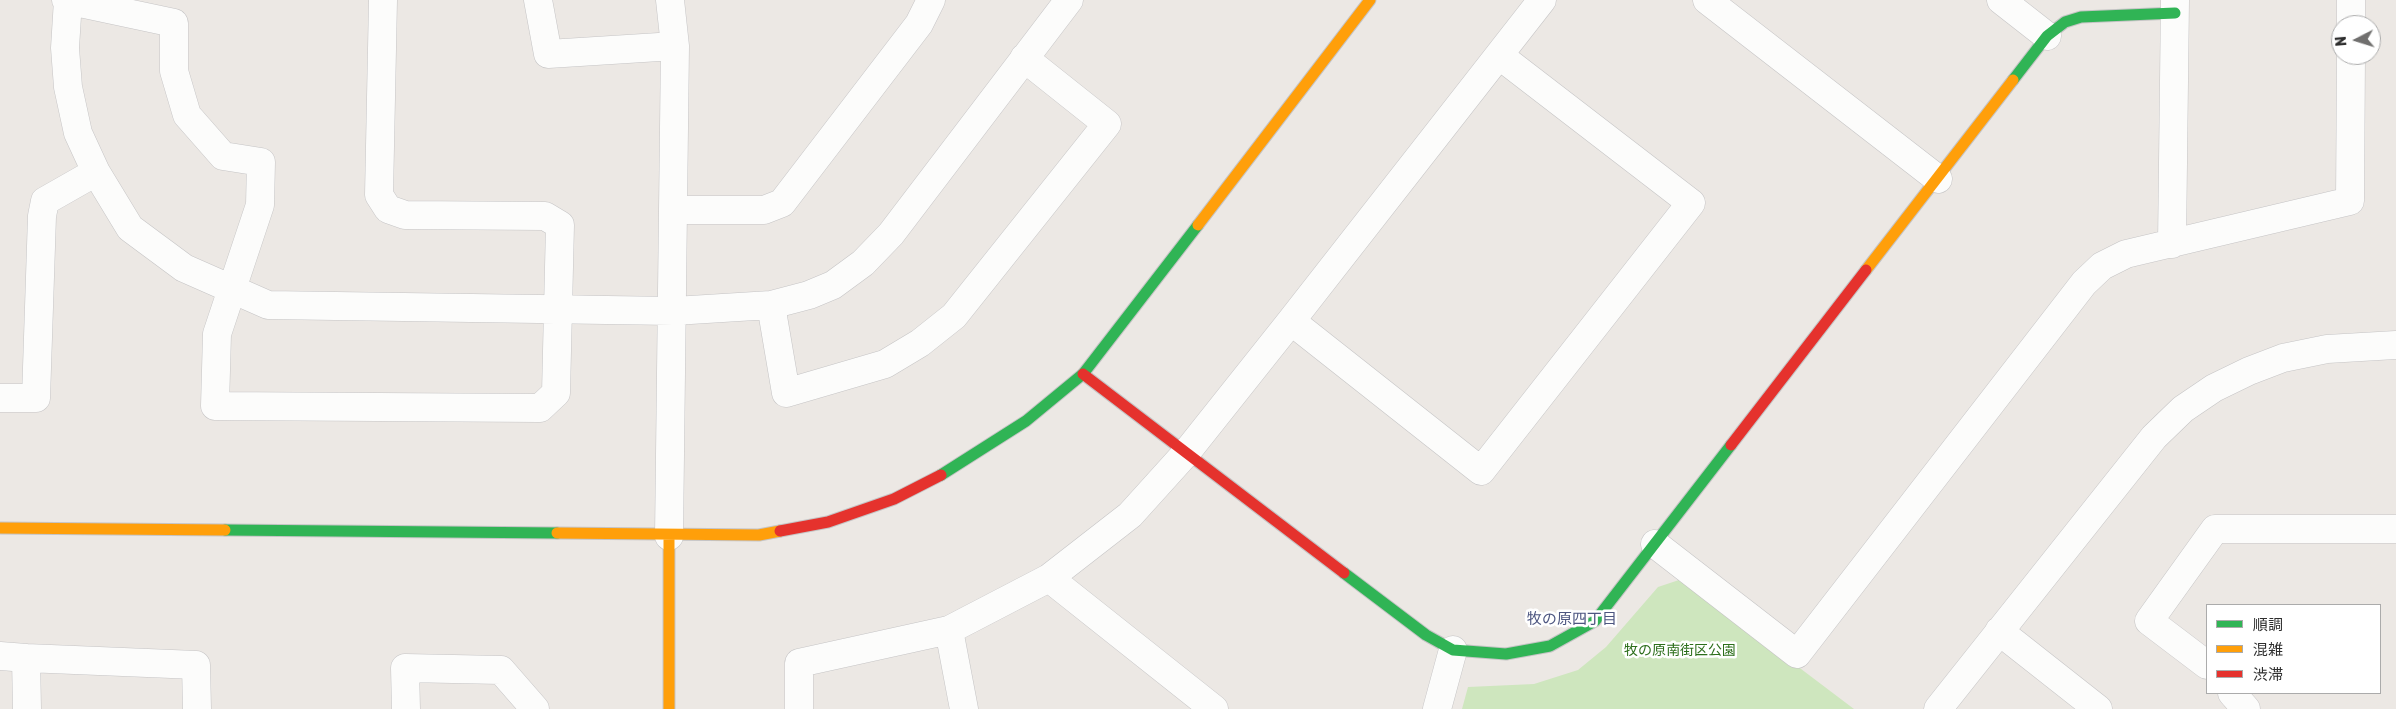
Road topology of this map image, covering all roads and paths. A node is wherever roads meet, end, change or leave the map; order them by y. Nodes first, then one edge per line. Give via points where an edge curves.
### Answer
1 (67, 0) edge
2 (383, 0) edge
3 (538, 0) edge
4 (670, 0) edge
5 (931, 0) edge
6 (1069, 0) edge
7 (1370, 0) edge
8 (1542, 0) edge
9 (1707, 0) edge
10 (2000, 0) edge
11 (2351, 0) edge
12 (2175, 6) edge
13 (2351, 15) edge
14 (2047, 36) junction
15 (675, 46) junction
16 (1500, 56) junction
17 (1024, 58) junction
18 (2351, 65) edge
19 (96, 172) junction
20 (1938, 179) junction
21 (675, 210) junction
22 (2172, 244) junction
23 (233, 290) junction
24 (771, 305) junction
25 (558, 309) junction
26 (674, 311) junction
27 (1291, 321) junction
28 (2396, 345) edge
29 (1082, 374) junction
30 (0, 398) edge
31 (1186, 453) junction
32 (0, 528) edge
33 (2396, 529) edge
34 (669, 536) junction
35 (1655, 544) junction
36 (1049, 578) junction
37 (949, 630) junction
38 (1998, 631) junction
39 (1453, 650) junction
40 (13, 657) edge
41 (2206, 664) edge
42 (2233, 694) edge
43 (27, 709) edge
44 (197, 709) edge
45 (406, 709) edge
46 (535, 709) edge
47 (668, 709) edge
48 (799, 709) edge
49 (964, 709) edge
50 (1214, 709) edge
51 (1437, 709) edge
52 (1938, 709) edge
53 (2098, 709) edge
54 (2246, 709) edge

1 - 19 street via 64,48 68,88 78,133
1 - 23 street via 174,23 174,71 187,114 223,156 260,162 260,205
2 - 25 street via 379,195 388,209 405,215 546,216 560,225
3 - 15 street via 548,54
4 - 15 street
5 - 21 street via 919,24 782,203 764,210
6 - 17 street
7 - 29 street
8 - 16 street
9 - 20 street
10 - 14 street
11 - 13 street
12 - 14 street via 2081,17 2065,22
12 - 22 street
14 - 20 street
15 - 21 street
16 - 27 street
16 - 27 street via 1691,203 1493,456 1481,471
17 - 24 street via 891,234 863,263 834,285
17 - 24 street via 1107,124 954,316 920,343 885,364 786,393
18 - 22 street via 2350,201
19 - 23 street via 130,228 184,268
19 - 30 street via 45,201 36,398
20 - 35 street
21 - 26 street
22 - 35 street via 2126,254 2102,266 2084,283 1796,654
23 - 25 street via 268,305
23 - 25 street via 217,334 215,406 540,408 556,393
24 - 26 street
25 - 26 street
26 - 34 street
27 - 31 street
28 - 38 street via 2327,349 2283,358 2214,388 2183,409 2154,437
29 - 31 street
29 - 34 street via 1026,421 958,466 894,499 828,522 760,535
31 - 36 street via 1130,515
31 - 39 street via 1426,636
32 - 34 street
33 - 41 street via 2215,529 2149,620
34 - 47 street
35 - 39 street via 1595,621 1550,646 1506,654
36 - 37 street
36 - 50 street
37 - 48 street via 799,663
37 - 49 street
38 - 52 street
38 - 53 street
39 - 51 street
40 - 43 street
40 - 44 street via 196,665
42 - 54 street
45 - 46 street via 405,668 501,670

